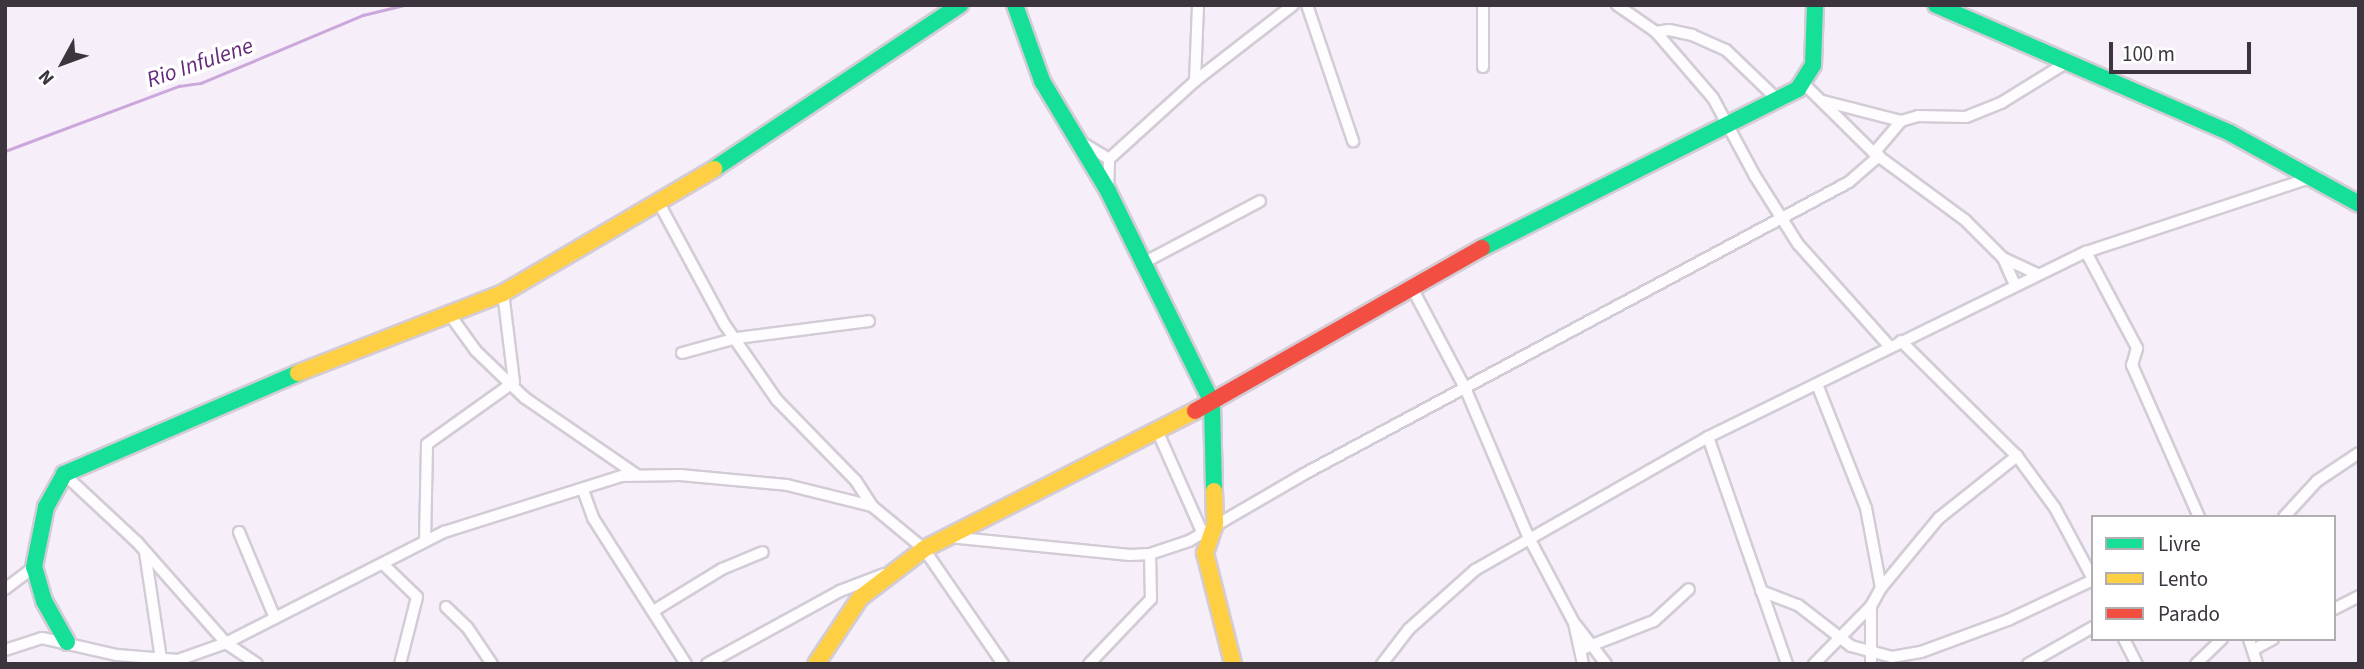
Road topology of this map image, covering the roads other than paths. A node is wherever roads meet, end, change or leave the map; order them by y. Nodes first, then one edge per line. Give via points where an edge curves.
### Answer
1 (960, 5) edge
2 (1015, 5) edge
3 (1198, 5) edge
4 (1293, 5) edge
5 (1307, 5) edge
6 (1483, 5) edge
7 (1617, 5) edge
8 (1815, 5) edge
9 (1936, 5) edge
10 (1656, 33) junction
11 (2069, 61) junction
12 (1483, 67) dead end
13 (1195, 81) junction
14 (1803, 83) junction
15 (1778, 100) junction
16 (1823, 101) junction
17 (1901, 121) junction
18 (1727, 126) junction
19 (1353, 141) dead end
20 (1081, 142) junction
21 (1876, 154) junction
22 (1109, 159) junction
23 (2310, 178) junction
24 (1108, 191) junction
25 (1260, 201) dead end
26 (2359, 204) edge
27 (660, 205) junction
28 (1782, 218) junction
29 (2086, 252) junction
30 (2003, 258) junction
31 (1145, 262) junction
32 (2037, 274) junction
33 (2015, 285) junction
34 (1410, 286) junction
35 (503, 293) junction
36 (450, 315) junction
37 (869, 321) dead end
38 (737, 338) junction
39 (1901, 341) junction
40 (1890, 347) junction
41 (682, 353) dead end
42 (1817, 384) junction
43 (512, 385) junction
44 (1466, 390) junction
45 (1212, 402) junction
46 (1156, 428) junction
47 (1708, 437) junction
48 (2359, 453) edge
49 (2017, 456) junction
50 (64, 474) junction
51 (637, 475) junction
52 (583, 490) junction
53 (872, 506) junction
54 (2195, 515) edge
55 (2286, 515) edge
56 (1209, 528) junction
57 (239, 532) dead end
58 (1528, 536) junction
59 (949, 537) junction
60 (425, 541) junction
61 (924, 548) junction
62 (145, 552) junction
63 (762, 552) dead end
64 (1150, 554) junction
65 (383, 564) junction
66 (34, 567) junction
67 (2091, 576) edge
68 (2091, 581) edge
69 (1881, 588) junction
70 (5, 589) edge
71 (1689, 589) dead end
72 (1761, 591) junction
73 (856, 592) junction
74 (2359, 596) edge
75 (1871, 606) junction
76 (446, 607) dead end
77 (2336, 608) edge
78 (655, 610) junction
79 (275, 618) junction
80 (1574, 623) junction
81 (2091, 629) edge
82 (1838, 637) junction
83 (2125, 641) edge
84 (2220, 641) edge
85 (67, 642) junction
86 (226, 643) junction
87 (2251, 645) edge
88 (1597, 647) junction
89 (1582, 649) junction
90 (5, 650) edge
91 (161, 659) junction
92 (1870, 659) edge
93 (1910, 659) edge
94 (1227, 660) edge
95 (997, 661) edge
96 (179, 662) edge
97 (257, 664) edge
98 (400, 664) edge
99 (492, 664) edge
100 (686, 664) edge
101 (707, 664) edge
102 (816, 664) edge
103 (1089, 664) edge
104 (1382, 664) edge
105 (1583, 664) edge
106 (1606, 664) edge
107 (1787, 664) edge
108 (1814, 664) edge
109 (2028, 664) edge
110 (2137, 664) edge
111 (2196, 664) edge
112 (2258, 664) edge

1 - 27 street via 919,37
2 - 20 street via 1042,81
3 - 13 street
4 - 13 street
5 - 19 street
6 - 12 street
7 - 10 street
8 - 14 street via 1813,65
9 - 11 street
10 - 15 street via 1669,30 1692,35 1726,50
10 - 18 street via 1713,98
11 - 17 street via 1975,115 1918,116
11 - 23 street via 2230,133
13 - 22 street
14 - 15 street
14 - 16 street
15 - 18 street
16 - 17 street
16 - 21 street
17 - 21 street
18 - 28 street
18 - 34 street via 1581,195
20 - 22 street
20 - 24 street via 1086,160
21 - 28 street via 1849,182
21 - 30 street via 1965,220
22 - 24 street
23 - 26 street
23 - 29 street
24 - 31 street
25 - 31 street
27 - 35 street
27 - 38 street via 725,326
28 - 40 street via 1818,271
28 - 44 street
29 - 32 street
29 - 54 street via 2137,348 2132,365
30 - 32 street
30 - 33 street
31 - 45 street
32 - 33 street
33 - 39 street
34 - 44 street
34 - 45 street
35 - 36 street
35 - 43 street
36 - 43 street via 476,351
36 - 50 street via 290,376 191,423 133,440
37 - 38 street
38 - 41 street
38 - 53 street via 788,415 856,481
39 - 40 street
39 - 49 street
40 - 42 street
42 - 47 street
42 - 69 street via 1866,508
43 - 51 street
43 - 60 street via 427,444
44 - 56 street
44 - 58 street
45 - 46 street
45 - 56 street
46 - 56 street
46 - 59 street
47 - 58 street
47 - 72 street
48 - 55 street via 2317,481
49 - 67 street via 2054,508
49 - 69 street via 1939,517
50 - 62 street
50 - 66 street via 46,507
51 - 52 street
51 - 53 street via 746,479
52 - 60 street via 492,515
52 - 78 street via 593,518
53 - 61 street
56 - 64 street
56 - 94 street via 1205,553
57 - 79 street
58 - 80 street
58 - 104 street via 1450,589 1409,629
59 - 61 street
59 - 64 street via 995,545
60 - 65 street
61 - 73 street
61 - 95 street via 956,590
62 - 86 street
62 - 91 street
63 - 78 street via 722,569
64 - 103 street via 1152,599
65 - 79 street
65 - 98 street via 417,597
66 - 70 street
66 - 85 street via 44,601
68 - 93 street
69 - 75 street
71 - 88 street via 1664,615
72 - 82 street via 1798,605
72 - 107 street
73 - 101 street
73 - 102 street
74 - 77 street
75 - 82 street
75 - 92 street
76 - 99 street via 467,627
78 - 100 street
79 - 86 street
80 - 88 street
80 - 89 street
81 - 109 street
82 - 92 street
82 - 108 street
83 - 110 street
84 - 111 street
85 - 90 street via 42,638
85 - 91 street via 117,655
86 - 96 street
86 - 97 street
87 - 112 street
88 - 89 street
88 - 106 street
89 - 105 street
91 - 96 street
92 - 93 street

